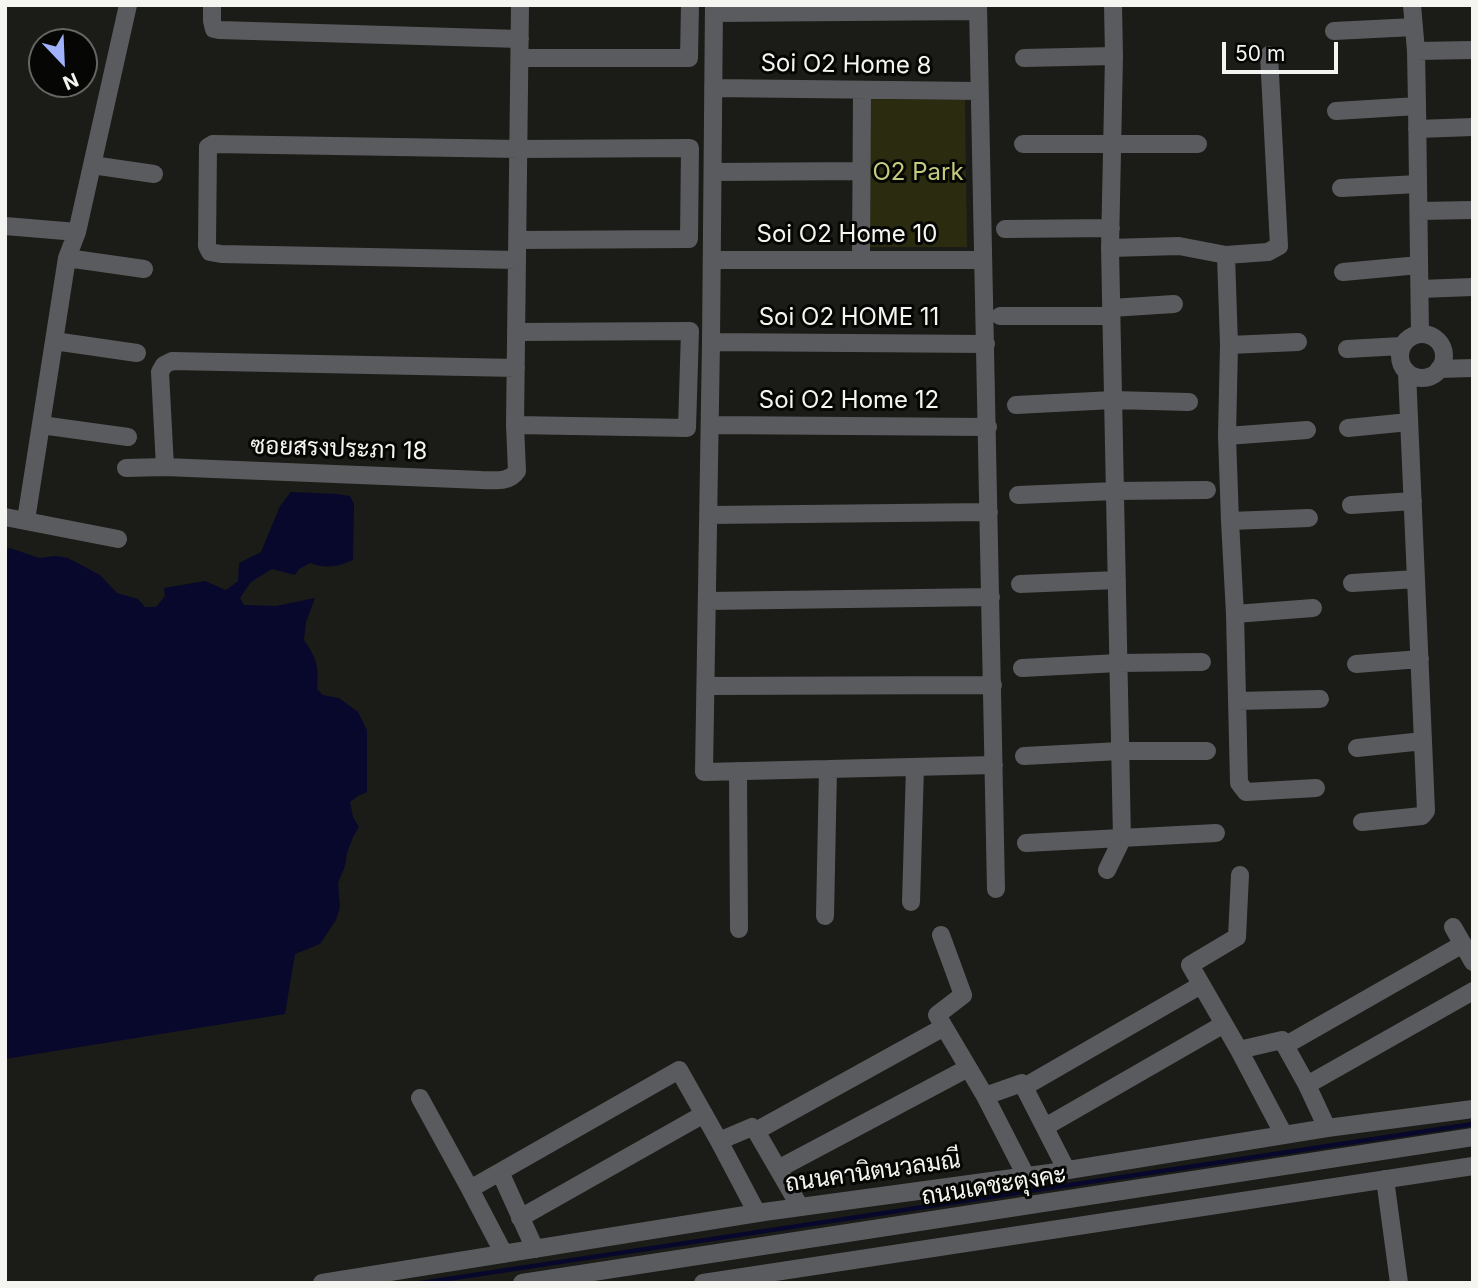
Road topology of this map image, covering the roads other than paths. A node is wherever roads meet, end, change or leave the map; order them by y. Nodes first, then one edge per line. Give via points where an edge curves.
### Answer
1 (128, 5) edge
2 (212, 5) edge
3 (520, 5) edge
4 (690, 5) edge
5 (1113, 5) edge
6 (1412, 5) edge
7 (978, 8) edge
8 (714, 9) edge
9 (1414, 27) junction
10 (1334, 31) dead end
11 (520, 39) junction
12 (1473, 50) edge
13 (1416, 51) junction
14 (1269, 55) dead end
15 (1114, 56) junction
16 (520, 58) junction
17 (1024, 58) dead end
18 (713, 88) junction
19 (862, 91) junction
20 (979, 91) junction
21 (1417, 106) junction
22 (1336, 111) dead end
23 (1473, 127) edge
24 (1417, 129) junction
25 (1023, 144) dead end
26 (1198, 144) dead end
27 (1113, 145) junction
28 (519, 149) junction
29 (92, 165) junction
30 (713, 172) junction
31 (862, 172) junction
32 (154, 174) dead end
33 (1418, 184) junction
34 (1341, 188) dead end
35 (1473, 210) edge
36 (1419, 211) junction
37 (5, 226) edge
38 (1111, 228) junction
39 (1004, 229) dead end
40 (77, 232) junction
41 (518, 240) junction
42 (1110, 248) junction
43 (1226, 255) junction
44 (67, 258) junction
45 (861, 259) junction
46 (517, 260) junction
47 (712, 260) junction
48 (983, 260) junction
49 (1419, 265) junction
50 (144, 269) dead end
51 (1343, 272) dead end
52 (1473, 287) edge
53 (1420, 289) junction
54 (1174, 304) dead end
55 (1111, 312) junction
56 (1000, 316) dead end
57 (516, 332) junction
58 (1420, 334) junction
59 (54, 341) junction
60 (711, 342) junction
61 (1298, 342) dead end
62 (986, 344) junction
63 (1229, 345) junction
64 (1402, 346) junction
65 (1347, 349) dead end
66 (137, 353) dead end
67 (516, 368) junction
68 (1473, 368) edge
69 (1439, 369) junction
70 (1407, 372) junction
71 (1113, 400) junction
72 (1189, 402) dead end
73 (1016, 405) dead end
74 (1409, 422) junction
75 (41, 425) junction
76 (516, 425) junction
77 (710, 425) junction
78 (988, 427) junction
79 (1348, 428) dead end
80 (1307, 430) dead end
81 (1227, 436) junction
82 (128, 437) dead end
83 (165, 467) junction
84 (126, 468) dead end
85 (1207, 490) dead end
86 (1115, 491) junction
87 (1018, 495) dead end
88 (1413, 501) junction
89 (1351, 505) dead end
90 (989, 512) junction
91 (709, 515) junction
92 (5, 517) edge
93 (1309, 519) dead end
94 (26, 520) junction
95 (1230, 521) junction
96 (118, 539) dead end
97 (1416, 579) junction
98 (1116, 580) junction
99 (1352, 583) dead end
100 (1020, 584) dead end
101 (991, 597) junction
102 (707, 601) junction
103 (1313, 608) dead end
104 (1235, 614) junction
105 (1420, 659) junction
106 (1202, 662) dead end
107 (1118, 663) junction
108 (1356, 664) dead end
109 (1022, 668) dead end
110 (993, 685) junction
111 (706, 686) junction
112 (1320, 699) dead end
113 (1237, 702) junction
114 (1423, 741) junction
115 (1357, 748) dead end
116 (1120, 751) junction
117 (1207, 751) dead end
118 (1024, 756) dead end
119 (994, 765) junction
120 (915, 767) junction
121 (828, 769) junction
122 (738, 771) junction
123 (1316, 788) dead end
124 (1362, 822) dead end
125 (1216, 833) dead end
126 (1122, 839) junction
127 (1026, 843) dead end
128 (1107, 870) dead end
129 (1240, 875) dead end
130 (996, 888) dead end
131 (911, 902) dead end
132 (825, 916) dead end
133 (1453, 927) dead end
134 (739, 929) dead end
135 (941, 935) dead end
136 (1463, 944) junction
137 (1473, 962) edge
138 (1201, 985) junction
139 (1473, 991) edge
140 (1224, 1024) junction
141 (944, 1027) junction
142 (1286, 1045) junction
143 (1239, 1050) junction
144 (968, 1068) junction
145 (1307, 1085) junction
146 (1024, 1087) junction
147 (985, 1096) junction
148 (420, 1098) dead end
149 (1473, 1109) edge
150 (704, 1114) junction
151 (1045, 1127) junction
152 (1327, 1128) junction
153 (756, 1131) junction
154 (1284, 1135) junction
155 (1473, 1137) edge
156 (719, 1142) junction
157 (1473, 1166) edge
158 (778, 1169) junction
159 (1066, 1169) junction
160 (500, 1171) junction
161 (1026, 1176) junction
162 (1385, 1180) junction
163 (470, 1189) junction
164 (1021, 1206) junction
165 (800, 1207) junction
166 (757, 1213) junction
167 (520, 1218) junction
168 (1025, 1234) junction
169 (535, 1249) junction
170 (517, 1268) edge
171 (322, 1283) edge
172 (703, 1283) edge
173 (1399, 1283) edge

1 - 29 street
2 - 11 street via 214,29 219,30
3 - 11 street
4 - 16 street via 689,58
5 - 15 street
6 - 9 street
7 - 8 street
7 - 20 street
8 - 18 street
9 - 10 street
9 - 13 street
11 - 16 street
12 - 13 street
13 - 21 street
14 - 43 street via 1279,246 1268,252
15 - 17 street
15 - 27 street
16 - 28 street
18 - 19 street, Soi O2 Home 8
18 - 30 street
19 - 20 street, Soi O2 Home 8
19 - 31 street
20 - 48 street
21 - 22 street
21 - 24 street
23 - 24 street
24 - 33 street
25 - 27 street
26 - 27 street
27 - 38 street
28 - 41 street
28 - 41 street via 690,148 689,240
28 - 46 street via 212,144 207,151 210,252
29 - 32 street
29 - 40 street
30 - 31 street
30 - 47 street
31 - 45 street
33 - 34 street
33 - 36 street
35 - 36 street
36 - 49 street
37 - 40 street
38 - 39 street
38 - 42 street
40 - 44 street
41 - 46 street
42 - 43 street via 1179,246
42 - 55 street
43 - 63 street
44 - 50 street
44 - 59 street
45 - 47 street, Soi O2 Home 10
45 - 48 street, Soi O2 Home 10
46 - 57 street
47 - 60 street
48 - 62 street
49 - 51 street
49 - 53 street
52 - 53 street
53 - 58 street
54 - 55 street
55 - 56 street
55 - 71 street
57 - 67 street
57 - 76 street via 690,331 687,428
58 - 64 street
58 - 69 street via 1439,342 1444,355
59 - 66 street
59 - 75 street
60 - 62 street, Soi O2 HOME 11
60 - 77 street
61 - 63 street
62 - 78 street
63 - 81 street
64 - 65 street
64 - 70 street via 1400,360
67 - 76 street
67 - 83 street via 172,361 160,372
68 - 69 street
69 - 70 street via 1420,378
70 - 74 street
71 - 72 street
71 - 73 street
71 - 86 street
74 - 79 street
74 - 88 street
75 - 82 street
75 - 94 street
76 - 83 street, ซอยสรงประภา 18 via 517,471 500,480
77 - 78 street, Soi O2 Home 12
77 - 91 street
78 - 90 street
80 - 81 street
81 - 95 street
83 - 84 street, ซอยสรงประภา 18
85 - 86 street
86 - 87 street
86 - 98 street
88 - 89 street
88 - 97 street
90 - 91 street
90 - 101 street
91 - 102 street
92 - 94 street
93 - 95 street
94 - 96 street
95 - 104 street
97 - 99 street
97 - 105 street
98 - 100 street
98 - 107 street
101 - 102 street
101 - 110 street
102 - 111 street
103 - 104 street
104 - 113 street
105 - 108 street
105 - 114 street
106 - 107 street
107 - 109 street
107 - 116 street
110 - 111 street
110 - 119 street
111 - 122 street via 704,772
112 - 113 street
113 - 123 street via 1241,788 1246,792
114 - 115 street
114 - 124 street via 1426,811 1422,817
116 - 117 street
116 - 118 street
116 - 126 street
119 - 120 street
119 - 130 street
120 - 121 street
120 - 131 street
121 - 122 street
121 - 132 street
122 - 134 street
125 - 126 street
126 - 127 street
126 - 128 street
129 - 138 street via 1237,937 1190,965
133 - 136 street
135 - 141 street via 963,995 937,1015
136 - 137 street
136 - 142 street
138 - 140 street
138 - 146 street
139 - 145 street
140 - 143 street
140 - 151 street
141 - 144 street
141 - 153 street
142 - 143 street via 1279,1040
142 - 145 street
143 - 154 street
144 - 147 street
144 - 158 street
145 - 152 street
146 - 147 street via 1020,1083
146 - 151 street
147 - 161 street
148 - 163 street
149 - 152 street, ถนนคานิตนวลมณี
150 - 156 street
150 - 160 street via 679,1069
150 - 167 street
151 - 159 street
152 - 154 street, ถนนคานิตนวลมณี
153 - 156 street via 752,1127
153 - 158 street
154 - 159 street, ถนนคานิตนวลมณี
155 - 164 street, ถนนเดชะตุงคะ
156 - 166 street
157 - 162 street
158 - 165 street
159 - 161 street, ถนนคานิตนวลมณี
160 - 163 street
160 - 167 street
161 - 165 street, ถนนคานิตนวลมณี
162 - 168 street
162 - 173 street
163 - 170 street
164 - 168 street
164 - 170 street, ถนนเดชะตุงคะ
165 - 166 street, ถนนคานิตนวลมณี
166 - 169 street, ถนนคานิตนวลมณี
167 - 169 street
168 - 172 street
169 - 170 street, ถนนคานิตนวลมณี
170 - 171 street, ถนนคานิตนวลมณี

